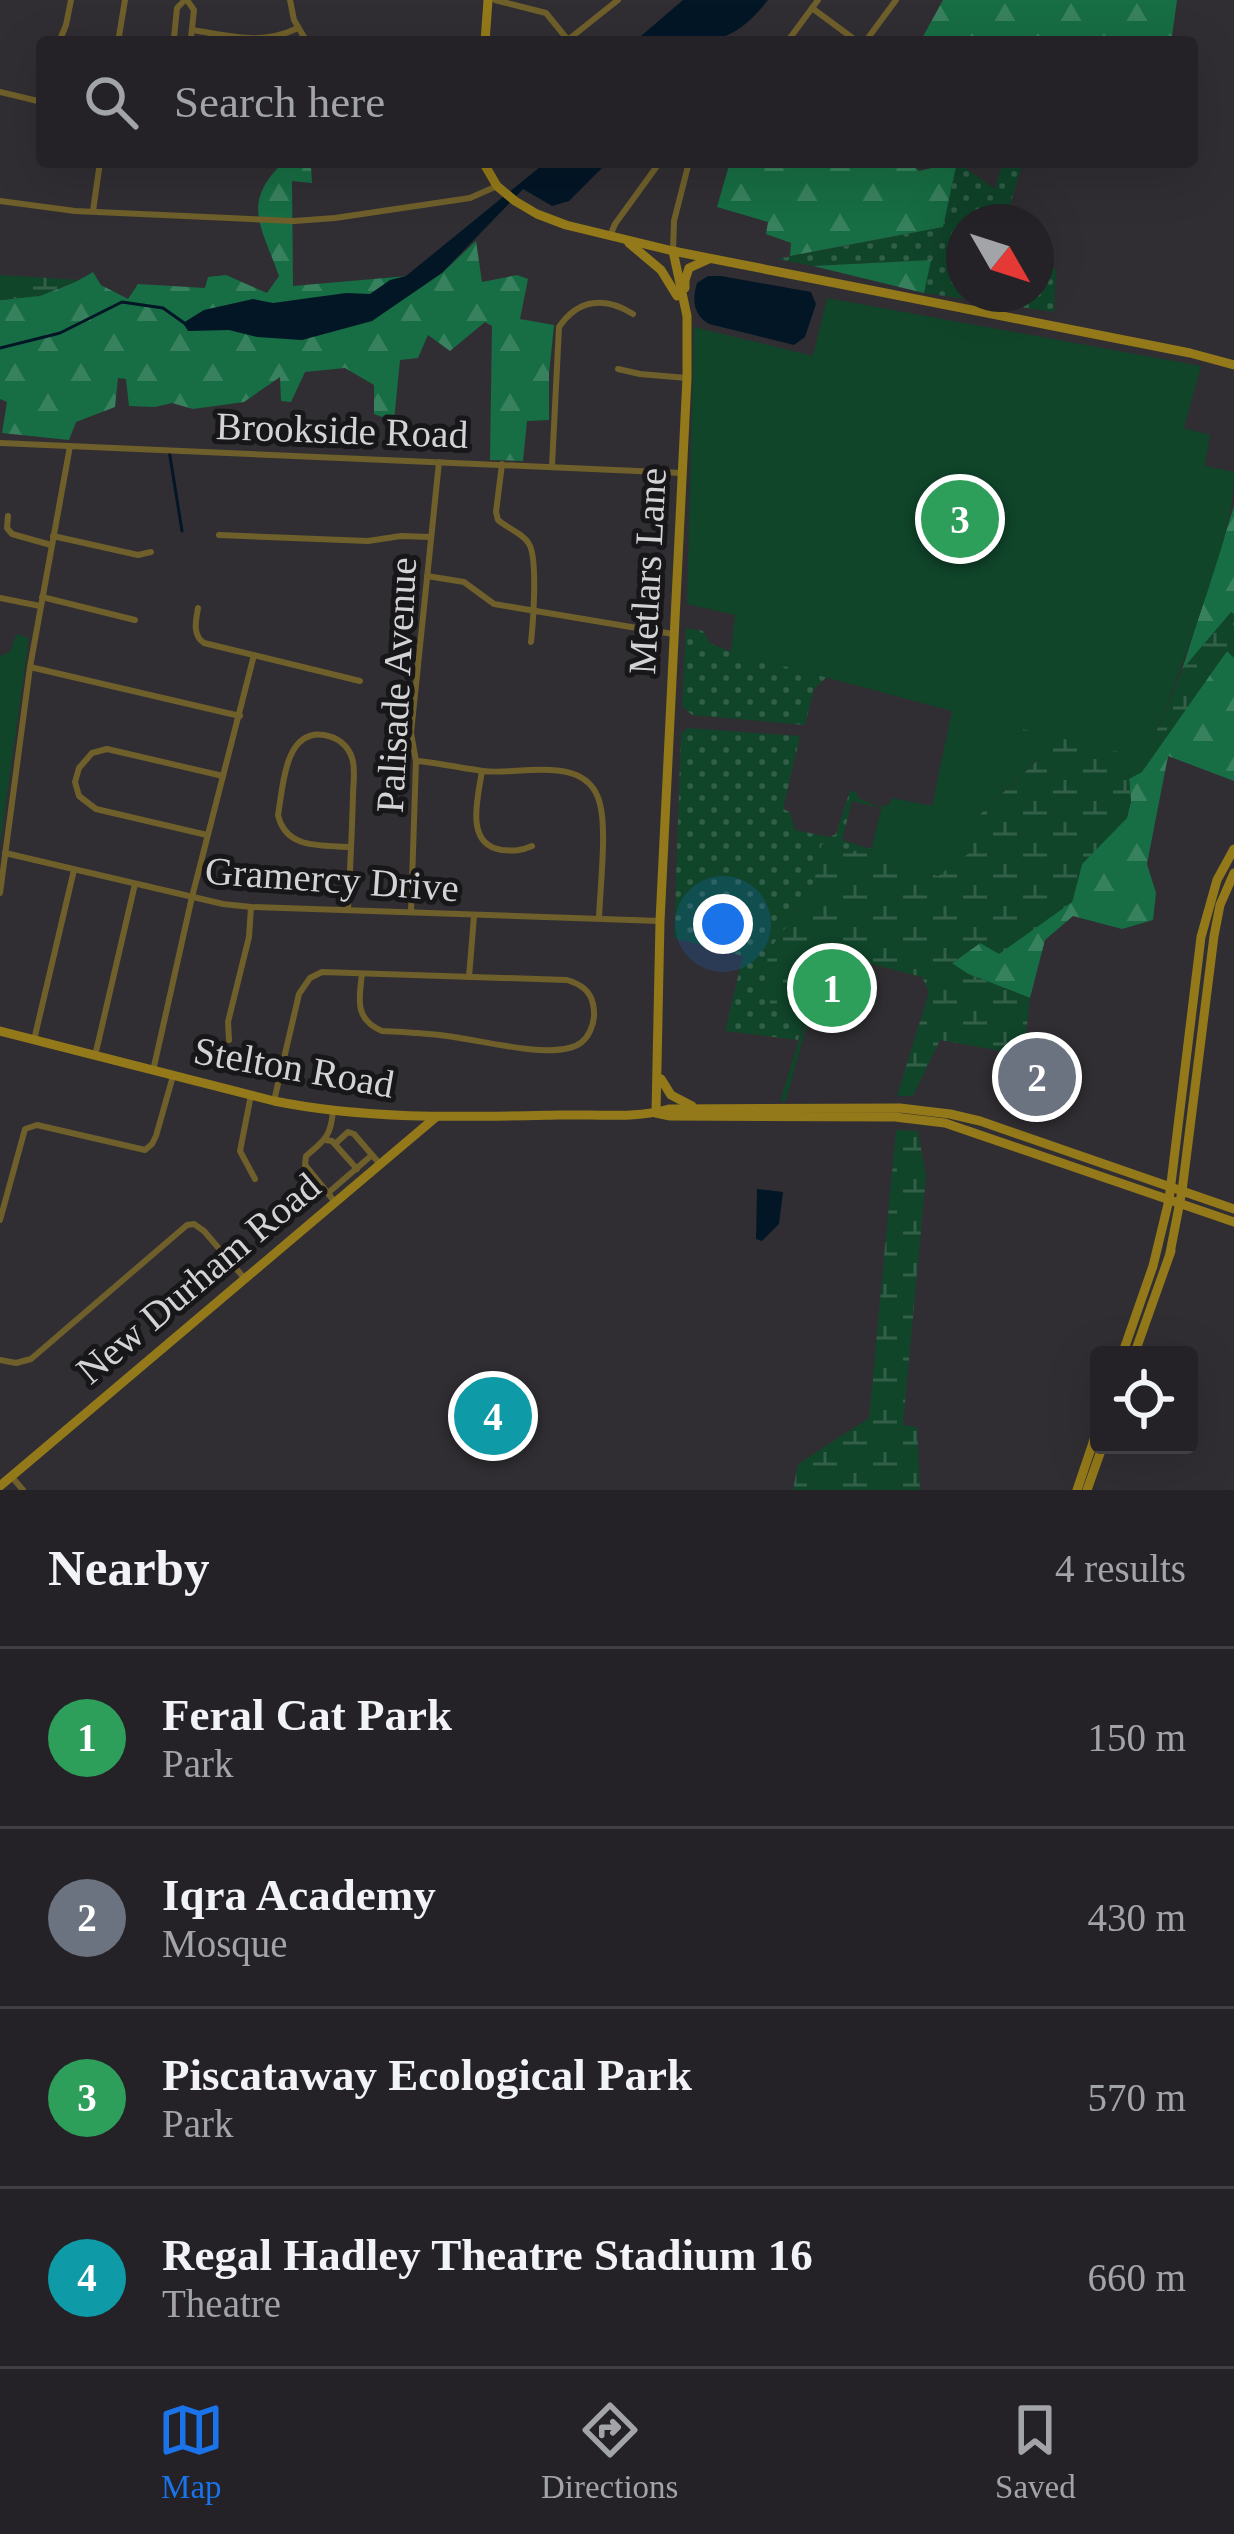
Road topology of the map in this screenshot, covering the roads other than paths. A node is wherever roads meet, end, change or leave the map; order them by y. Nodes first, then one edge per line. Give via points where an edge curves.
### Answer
1 (71, 0) edge
2 (125, 0) edge
3 (186, 0) edge
4 (290, 0) edge
5 (492, 0) edge
6 (617, 0) edge
7 (896, 0) edge
8 (815, 4) edge
9 (298, 28) junction
10 (192, 30) junction
11 (62, 36) edge
12 (119, 36) edge
13 (174, 36) edge
14 (190, 36) edge
15 (239, 36) edge
16 (280, 36) edge
17 (303, 36) edge
18 (486, 36) edge
19 (563, 36) edge
20 (573, 36) edge
21 (791, 36) edge
22 (854, 36) edge
23 (866, 36) edge
24 (0, 92) edge
25 (36, 101) edge
26 (99, 168) edge
27 (486, 168) edge
28 (655, 168) edge
29 (687, 168) edge
30 (500, 189) junction
31 (0, 201) edge
32 (93, 211) junction
33 (610, 236) junction
34 (625, 240) junction
35 (673, 250) junction
36 (711, 258) junction
37 (633, 314) dead end
38 (687, 316) junction
39 (1234, 365) edge
40 (618, 369) dead end
41 (687, 377) junction
42 (0, 443) edge
43 (70, 446) junction
44 (439, 462) junction
45 (502, 464) junction
46 (553, 466) junction
47 (682, 473) junction
48 (8, 516) dead end
49 (219, 536) dead end
50 (431, 537) junction
51 (52, 540) junction
52 (151, 552) dead end
53 (427, 576) junction
54 (0, 598) edge
55 (41, 602) junction
56 (198, 608) dead end
57 (534, 611) junction
58 (135, 620) dead end
59 (673, 634) junction
60 (531, 642) dead end
61 (254, 655) junction
62 (30, 668) junction
63 (360, 681) dead end
64 (240, 716) junction
65 (416, 761) junction
66 (482, 771) junction
67 (224, 776) junction
68 (208, 836) junction
69 (351, 847) junction
70 (532, 847) dead end
71 (1234, 849) edge
72 (5, 854) junction
73 (74, 870) junction
74 (1234, 873) edge
75 (135, 884) junction
76 (1, 887) edge
77 (192, 897) junction
78 (251, 907) junction
79 (348, 909) junction
80 (411, 912) junction
81 (474, 916) junction
82 (599, 918) junction
83 (660, 921) junction
84 (362, 974) junction
85 (469, 976) junction
86 (0, 1031) edge
87 (34, 1040) junction
88 (229, 1040) dead end
89 (95, 1055) junction
90 (153, 1070) junction
91 (659, 1073) junction
92 (173, 1076) junction
93 (251, 1095) junction
94 (274, 1101) junction
95 (697, 1108) junction
96 (333, 1111) junction
97 (656, 1113) junction
98 (402, 1117) junction
99 (436, 1118) junction
100 (326, 1140) junction
101 (407, 1141) junction
102 (335, 1144) junction
103 (376, 1160) junction
104 (357, 1168) junction
105 (255, 1179) dead end
106 (1176, 1189) junction
107 (331, 1198) junction
108 (1174, 1202) junction
109 (1234, 1209) edge
110 (1200, 1210) junction
111 (0, 1220) edge
112 (1234, 1222) edge
113 (1171, 1252) junction
114 (245, 1279) junction
115 (1125, 1346) edge
116 (1137, 1346) edge
117 (0, 1360) edge
118 (1090, 1452) edge
119 (1100, 1454) edge
120 (11, 1476) junction
121 (0, 1486) edge
122 (23, 1490) edge
123 (1077, 1490) edge
124 (1087, 1490) edge

1 - 11 street
2 - 12 street
3 - 10 street via 194,7
3 - 13 street via 177,8
4 - 9 street
5 - 18 main road
5 - 19 street via 546,13
6 - 20 street
7 - 23 street
8 - 21 street
8 - 22 street
9 - 16 street
9 - 17 street
10 - 14 street
10 - 15 street
24 - 25 street
26 - 32 street
27 - 30 main road
28 - 33 street
29 - 35 street
30 - 32 street via 294,221
30 - 33 main road via 551,220
31 - 32 street
33 - 34 main road
34 - 35 main road
34 - 38 main road via 661,270
35 - 36 main road
35 - 38 main road, Metlars Lane
36 - 38 main road via 687,271
36 - 39 main road
37 - 46 street via 590,302 559,327
38 - 41 main road, Metlars Lane
40 - 41 street
41 - 47 main road, Metlars Lane
42 - 43 street, Brookside Road
43 - 44 street, Brookside Road
43 - 51 street
44 - 45 street, Brookside Road
44 - 50 street, Palisade Avenue
45 - 46 street, Brookside Road
45 - 57 street via 496,512 530,544
46 - 47 street, Brookside Road
47 - 59 main road, Metlars Lane
48 - 51 street via 12,534
49 - 50 street
50 - 53 street, Palisade Avenue
51 - 52 street
51 - 55 street
53 - 57 street
53 - 65 street, Palisade Avenue
54 - 55 street
55 - 58 street
55 - 62 street
56 - 61 street via 200,640
57 - 59 street
57 - 60 street
59 - 83 main road, Metlars Lane
61 - 63 street
61 - 64 street
62 - 64 street
62 - 72 street
64 - 67 street
65 - 66 street
65 - 80 street, Palisade Avenue
66 - 70 street via 476,820 483,840 495,849
66 - 82 street via 548,769 592,787 602,811
67 - 68 street
67 - 68 street via 107,748 76,775 80,796 96,809
68 - 77 street
69 - 69 street via 351,754 330,736 306,736 292,751 279,823 298,842
69 - 79 street
71 - 106 main road via 1201,937
72 - 73 street, Gramercy Drive
72 - 76 street
73 - 75 street, Gramercy Drive
73 - 87 street
74 - 106 main road via 1214,936
75 - 77 street, Gramercy Drive
75 - 89 street
77 - 78 street, Gramercy Drive
77 - 90 street
78 - 79 street, Gramercy Drive
78 - 88 street
79 - 80 street, Gramercy Drive
80 - 81 street, Gramercy Drive
81 - 82 street, Gramercy Drive
81 - 85 street
82 - 83 street, Gramercy Drive
83 - 91 main road, Metlars Lane
84 - 85 street
84 - 85 street via 361,1015 382,1031 561,1049 590,1033 594,1006 576,982
84 - 94 street via 322,972 305,983
86 - 87 main road, Stelton Road
87 - 89 main road, Stelton Road
89 - 90 main road, Stelton Road
90 - 92 main road, Stelton Road
91 - 95 main road via 671,1095
91 - 97 main road, Metlars Lane
92 - 93 main road, Stelton Road
92 - 111 street via 145,1150 37,1125 25,1129
93 - 94 main road, Stelton Road
93 - 105 street via 240,1151
94 - 96 main road, Stelton Road
95 - 97 main road, Stelton Road
95 - 106 main road, Stelton Road via 950,1114
96 - 98 main road, Stelton Road
96 - 100 street
97 - 99 main road, Stelton Road
97 - 108 main road, Stelton Road via 946,1123
98 - 99 main road, Stelton Road
98 - 101 main road
99 - 101 main road, New Durham Road
100 - 102 street
100 - 107 street via 305,1165
101 - 103 main road, New Durham Road
102 - 103 street via 349,1132
102 - 104 street
103 - 104 street
103 - 107 main road, New Durham Road
104 - 107 street
106 - 108 main road
106 - 109 main road, Stelton Road
107 - 114 main road, New Durham Road
108 - 110 main road, Stelton Road
108 - 113 main road
108 - 115 main road
110 - 112 main road, Stelton Road
110 - 113 main road via 1183,1220
113 - 116 main road
114 - 117 street via 204,1231 187,1225 31,1359
114 - 120 main road, New Durham Road
118 - 123 main road
119 - 124 main road
120 - 121 main road, New Durham Road
120 - 122 street

